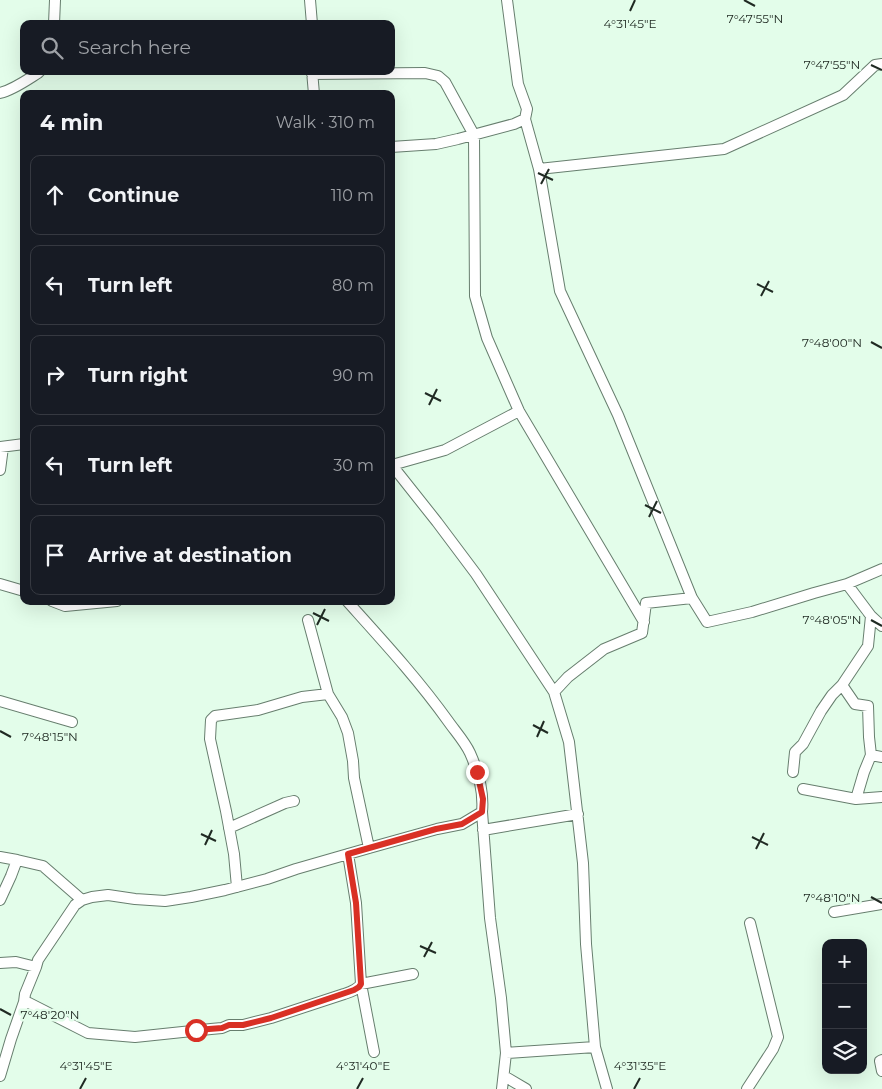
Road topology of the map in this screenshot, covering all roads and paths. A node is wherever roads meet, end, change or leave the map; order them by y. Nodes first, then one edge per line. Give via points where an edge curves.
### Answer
1 (55, 0) edge
2 (310, 0) edge
3 (507, 0) edge
4 (54, 20) edge
5 (312, 20) edge
6 (882, 64) edge
7 (395, 73) edge
8 (35, 75) edge
9 (312, 75) edge
10 (314, 90) edge
11 (0, 93) edge
12 (525, 119) junction
13 (474, 135) junction
14 (395, 147) edge
15 (539, 169) junction
16 (520, 411) junction
17 (20, 445) edge
18 (2, 447) edge
19 (395, 463) edge
20 (395, 469) edge
21 (0, 470) edge
22 (882, 569) edge
23 (0, 584) edge
24 (847, 584) junction
25 (20, 590) edge
26 (692, 598) junction
27 (62, 605) edge
28 (75, 605) edge
29 (351, 605) edge
30 (871, 616) junction
31 (308, 620) dead end
32 (644, 622) junction
33 (882, 626) edge
34 (842, 685) junction
35 (554, 692) junction
36 (328, 694) junction
37 (0, 701) edge
38 (72, 722) dead end
39 (871, 755) junction
40 (882, 757) edge
41 (793, 772) dead end
42 (802, 789) dead end
43 (882, 797) edge
44 (856, 799) junction
45 (294, 801) dead end
46 (482, 812) junction
47 (578, 814) junction
48 (229, 828) junction
49 (483, 830) junction
50 (368, 848) junction
51 (348, 854) junction
52 (0, 857) edge
53 (17, 860) junction
54 (237, 886) junction
55 (0, 900) edge
56 (82, 900) junction
57 (882, 904) edge
58 (834, 912) dead end
59 (750, 923) dead end
60 (0, 963) edge
61 (36, 967) junction
62 (413, 974) dead end
63 (361, 984) junction
64 (24, 1002) junction
65 (595, 1047) junction
66 (374, 1052) dead end
67 (506, 1053) junction
68 (882, 1060) edge
69 (882, 1071) edge
70 (0, 1076) edge
71 (504, 1076) junction
72 (502, 1089) edge
73 (526, 1089) edge
74 (606, 1089) edge
75 (747, 1089) edge

1 - 4 street
2 - 5 street
3 - 12 street via 518,84 527,109
6 - 15 street via 875,65 843,95 724,149
7 - 13 street via 438,76 445,82
8 - 11 street
9 - 10 street
12 - 13 street
12 - 15 street
13 - 14 street via 436,144
13 - 16 street via 475,296 487,338
15 - 26 street via 560,290 618,415
16 - 19 street via 445,450
16 - 32 street
17 - 18 street
18 - 21 street
20 - 35 street via 476,574
22 - 24 street
23 - 25 street
24 - 26 street via 707,622
24 - 30 street
26 - 32 street via 646,604
27 - 28 street
29 - 46 street via 436,703 470,751 483,799
30 - 33 street
30 - 34 street via 868,646
31 - 36 street
32 - 35 street via 642,633 604,649
34 - 39 street via 855,704 868,706
34 - 41 street via 795,752
35 - 47 street via 570,742
36 - 48 street via 215,716 211,720 210,739
36 - 50 street via 348,732
37 - 38 street
39 - 40 street
39 - 44 street
42 - 44 street
43 - 44 street
45 - 48 street
46 - 49 street
46 - 50 street via 462,824
47 - 49 street
47 - 65 street
48 - 54 street
49 - 67 street
50 - 51 street
51 - 54 street
51 - 63 street via 356,903
52 - 53 street
53 - 55 street
53 - 56 street via 43,866
54 - 56 street via 165,901 108,895
56 - 61 street via 75,905
57 - 58 street
59 - 75 street via 778,1037
60 - 61 street via 16,962
61 - 64 street
62 - 63 street
63 - 64 street via 344,994 252,1023 135,1036 88,1033
63 - 66 street
64 - 70 street
65 - 67 street
65 - 74 street
67 - 71 street
68 - 69 street
71 - 72 street
71 - 73 street

